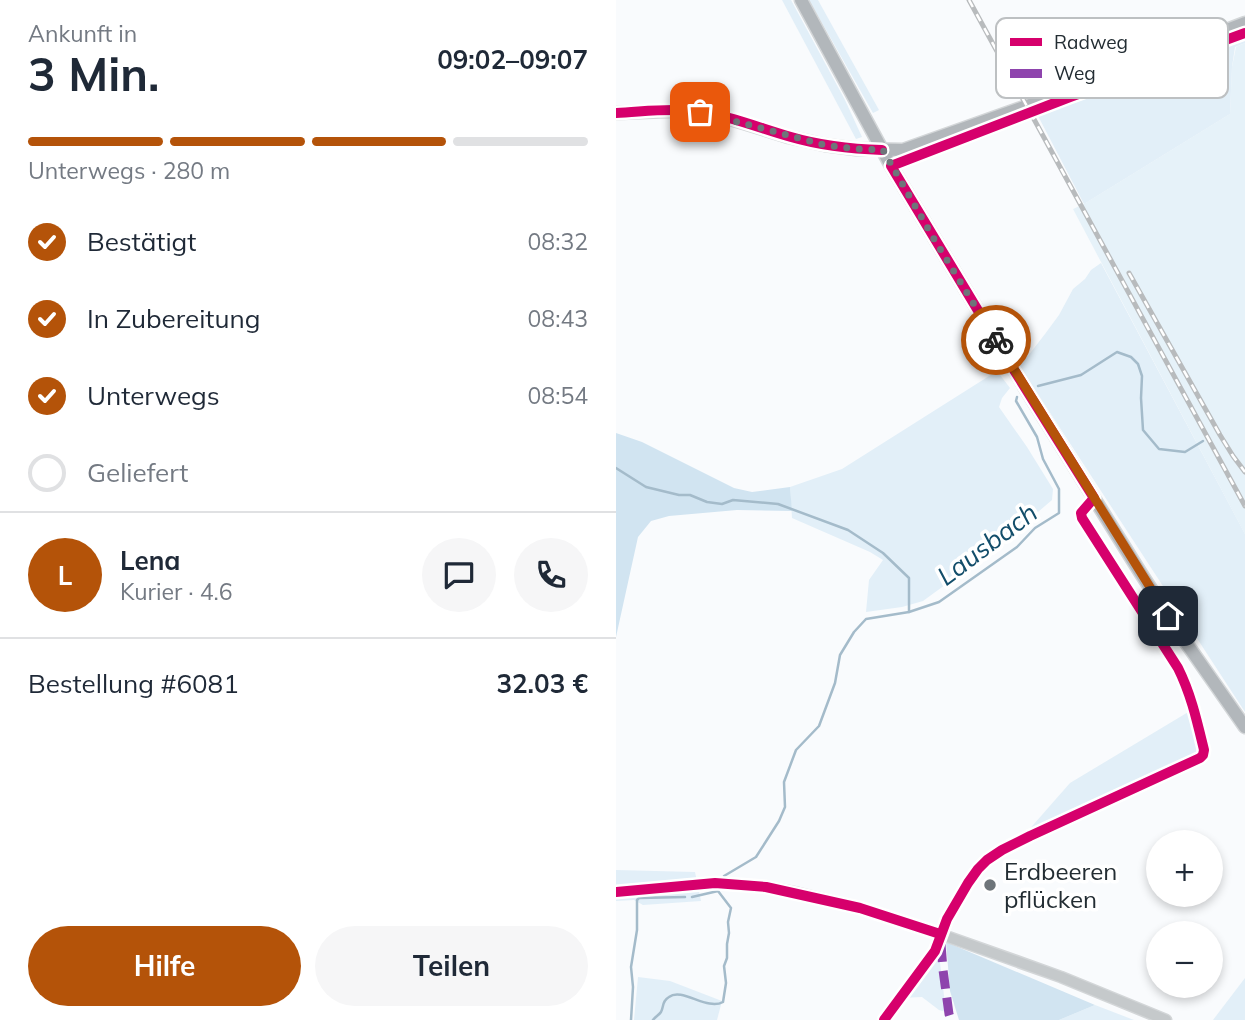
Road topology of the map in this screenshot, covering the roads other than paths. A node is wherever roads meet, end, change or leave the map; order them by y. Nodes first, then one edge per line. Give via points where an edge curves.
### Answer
1 (801, 0) edge
2 (1245, 23) edge
3 (1228, 30) edge
4 (1051, 98) edge
5 (616, 113) edge
6 (883, 150) junction
7 (1245, 727) edge
8 (616, 892) edge
9 (940, 934) junction
10 (884, 1020) edge
11 (1166, 1020) edge

1 - 6 main road
2 - 3 main road
4 - 6 main road via 917,146
5 - 6 main road via 691,110 825,145
6 - 7 main road via 1094,499
8 - 9 street via 715,883 766,887 860,908
9 - 10 street via 935,951
9 - 11 street

